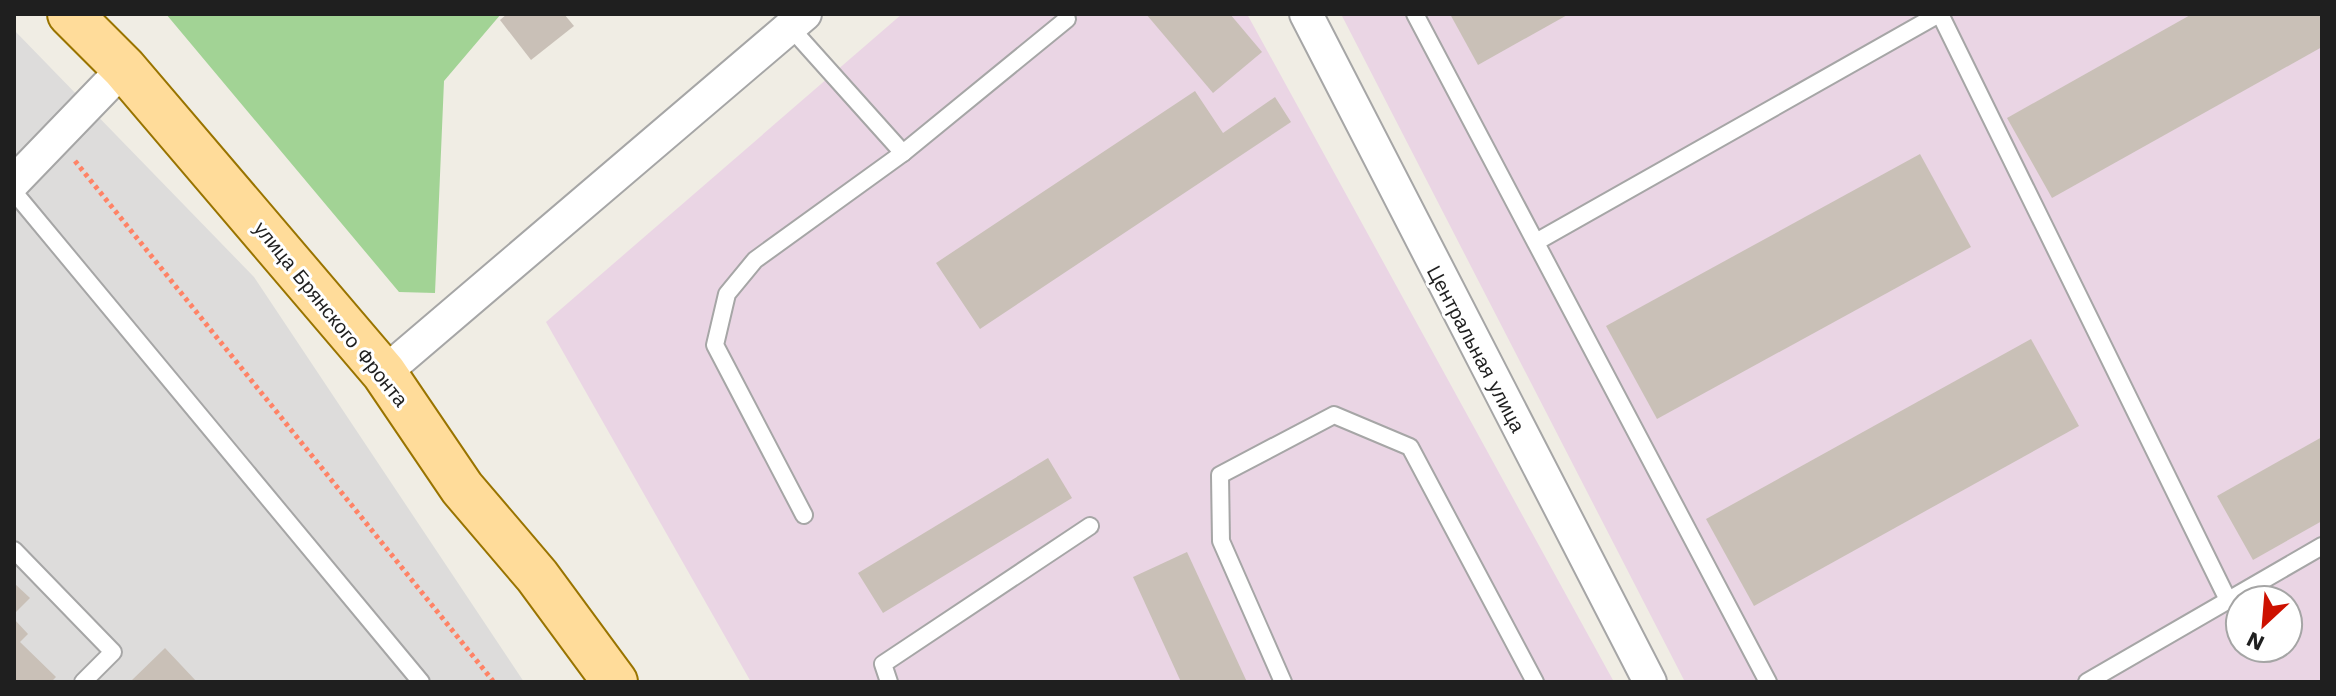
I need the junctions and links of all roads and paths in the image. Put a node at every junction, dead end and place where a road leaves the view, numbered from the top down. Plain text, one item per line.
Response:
1 (70, 14) edge
2 (1306, 14) edge
3 (1415, 14) edge
4 (1940, 14) edge
5 (1067, 19) dead end
6 (798, 20) edge
7 (124, 68) junction
8 (56, 139) junction
9 (903, 153) junction
10 (14, 182) edge
11 (14, 192) edge
12 (1536, 242) junction
13 (384, 373) junction
14 (804, 515) dead end
15 (1090, 526) dead end
16 (2322, 546) edge
17 (14, 550) edge
18 (2256, 584) edge
19 (2224, 592) edge
20 (2224, 602) edge
21 (493, 681) edge
22 (83, 682) edge
23 (421, 682) edge
24 (615, 682) edge
25 (889, 682) edge
26 (1283, 682) edge
27 (1535, 682) edge
28 (1650, 682) edge
29 (1768, 682) edge
30 (2087, 682) edge

1 - 7 main road, улица Брянского Фронта
2 - 28 street, Центральная улица
3 - 12 lane
4 - 12 lane
4 - 19 lane
5 - 9 lane
6 - 9 lane
6 - 13 street
7 - 8 street
7 - 13 main road, улица Брянского Фронта
8 - 10 street
8 - 21 path
9 - 14 lane
11 - 23 lane
12 - 29 lane
13 - 24 main road, улица Брянского Фронта
15 - 25 lane
16 - 18 lane
17 - 22 lane
20 - 30 lane
26 - 27 lane

